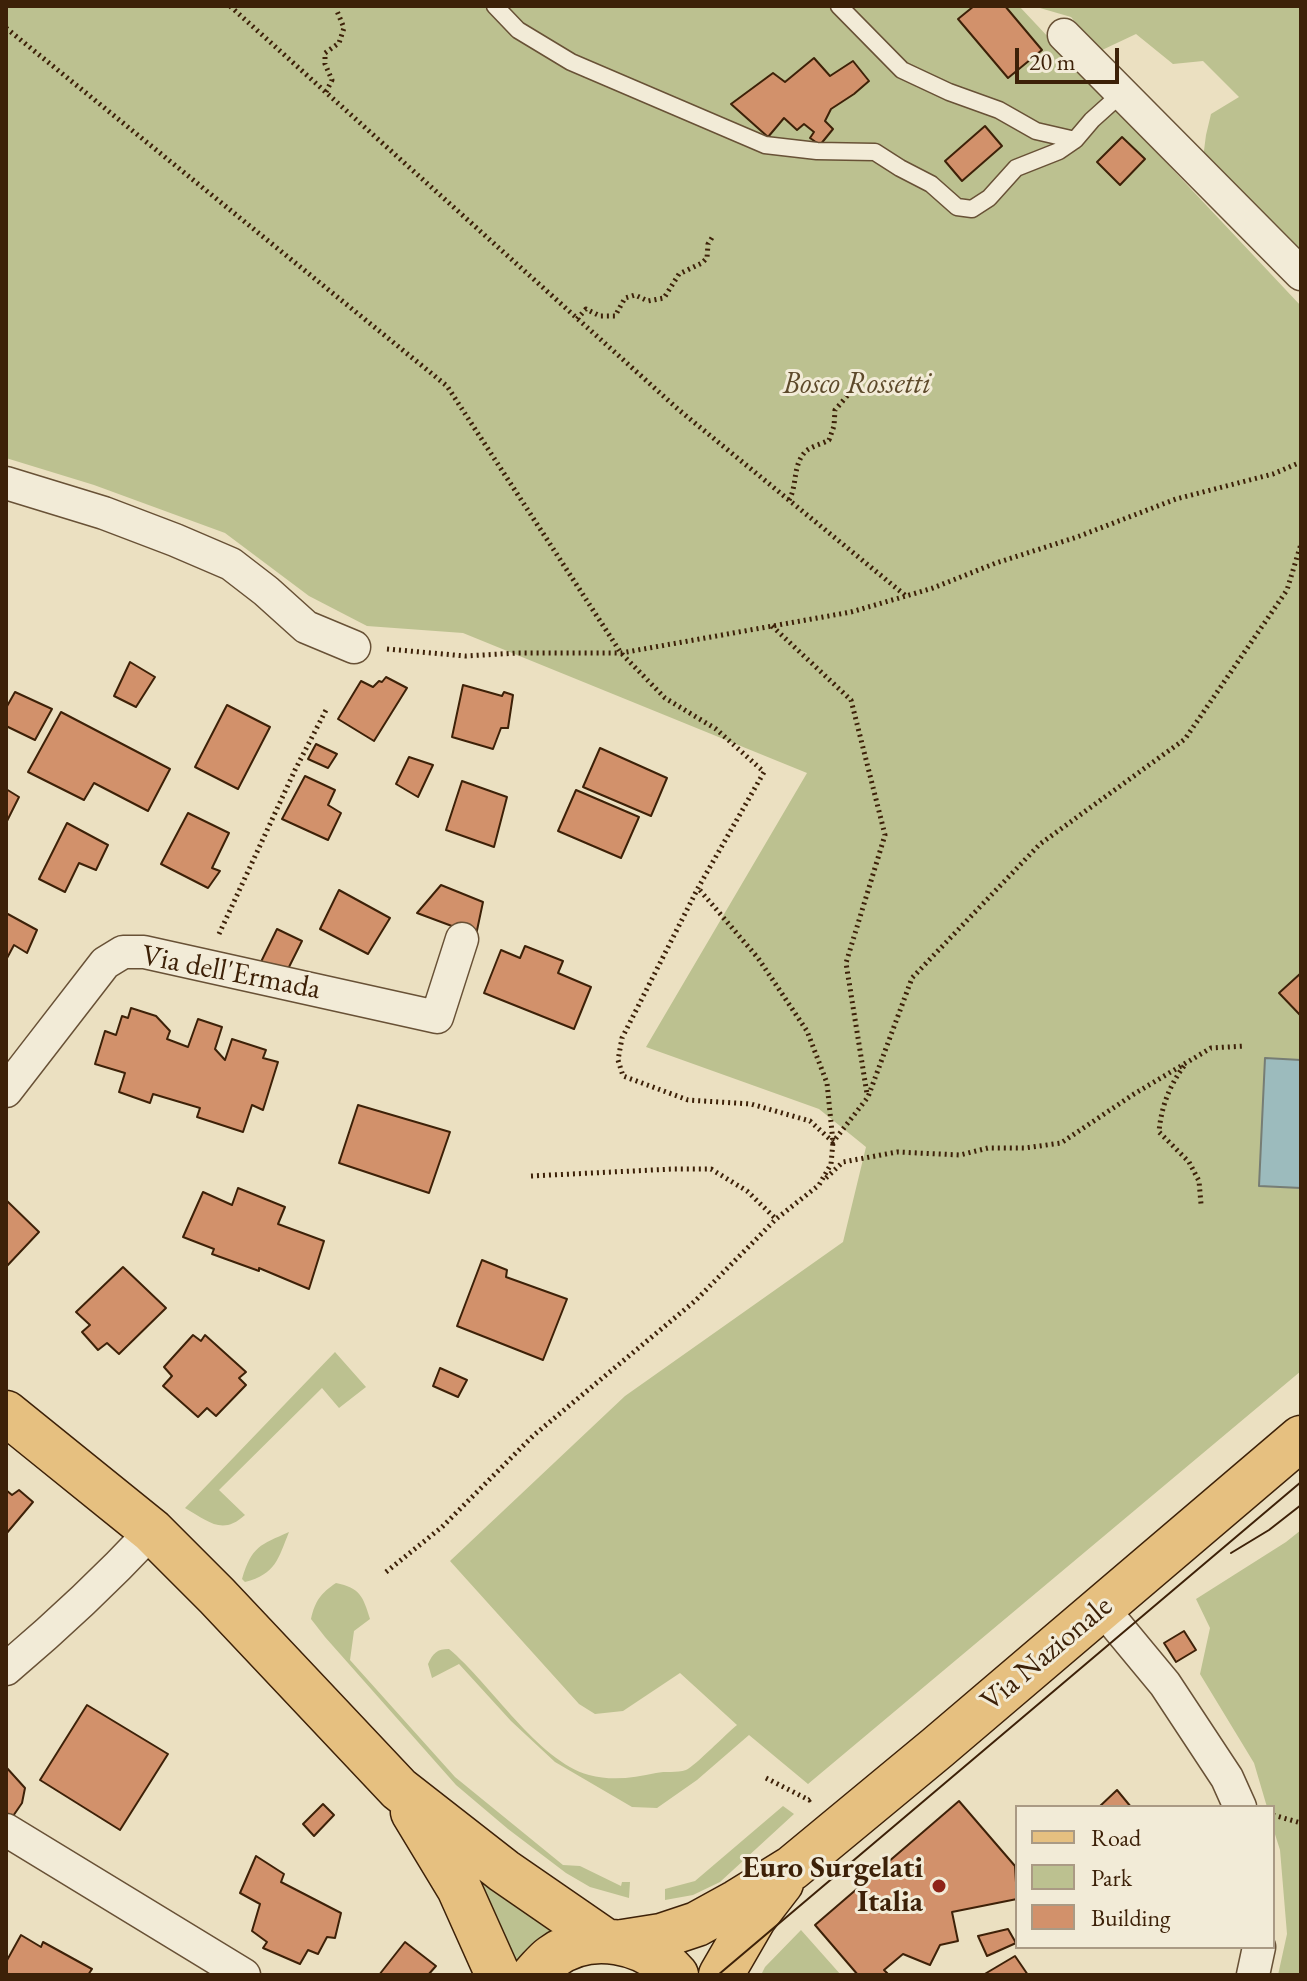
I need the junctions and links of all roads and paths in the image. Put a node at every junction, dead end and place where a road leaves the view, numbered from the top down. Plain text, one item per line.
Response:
1 (230, 6) edge
2 (495, 6) edge
3 (839, 6) edge
4 (337, 11) dead end
5 (6, 28) edge
6 (1064, 35) dead end
7 (326, 92) junction
8 (1122, 93) junction
9 (1075, 140) junction
10 (713, 236) dead end
11 (1301, 274) edge
12 (577, 319) junction
13 (848, 395) dead end
14 (1301, 462) edge
15 (6, 483) edge
16 (789, 500) junction
17 (1301, 544) edge
18 (906, 596) junction
19 (771, 626) junction
20 (354, 647) joint
21 (621, 653) junction
22 (326, 710) dead end
23 (698, 888) junction
24 (462, 939) dead end
25 (206, 965) junction
26 (1245, 1046) dead end
27 (1187, 1062) junction
28 (6, 1091) edge
29 (868, 1097) junction
30 (833, 1142) junction
31 (531, 1176) dead end
32 (819, 1185) junction
33 (1201, 1204) dead end
34 (776, 1219) junction
35 (6, 1413) edge
36 (1301, 1438) edge
37 (152, 1531) junction
38 (386, 1572) dead end
39 (1102, 1608) junction
40 (6, 1669) edge
41 (399, 1789) junction
42 (1239, 1805) edge
43 (1275, 1816) edge
44 (1301, 1823) edge
45 (6, 1830) edge
46 (792, 1868) junction
47 (613, 1941) junction
48 (1259, 1949) edge
49 (244, 1975) edge
50 (498, 1975) edge
51 (534, 1975) edge
52 (676, 1975) edge
53 (721, 1975) edge
54 (1253, 1975) edge

1 - 7 path
2 - 9 lane
3 - 9 lane
4 - 7 path
5 - 21 path
6 - 8 street
7 - 12 path
8 - 9 lane
8 - 11 street
10 - 12 path
12 - 16 path
13 - 16 path
14 - 18 path
15 - 20 street
16 - 18 path
17 - 29 path
18 - 19 path
19 - 21 path
19 - 29 path
20 - 21 path
21 - 23 path
22 - 25 path
23 - 30 path
23 - 30 path
24 - 25 street, Via dell'Ermada
25 - 28 street, Via dell'Ermada
26 - 27 path
27 - 32 path
27 - 33 path
29 - 30 path
30 - 32 path
31 - 34 path
32 - 34 path
34 - 38 path
35 - 37 main road
36 - 39 main road, Via Nazionale
37 - 40 street
37 - 41 main road
39 - 42 street
39 - 46 main road, Via Nazionale
41 - 47 main road
41 - 50 main road
43 - 44 path
45 - 49 street
46 - 47 main road, Via Nazionale
46 - 53 main road, Via Nazionale
47 - 51 main road, Via Nazionale
47 - 52 main road
48 - 54 street

